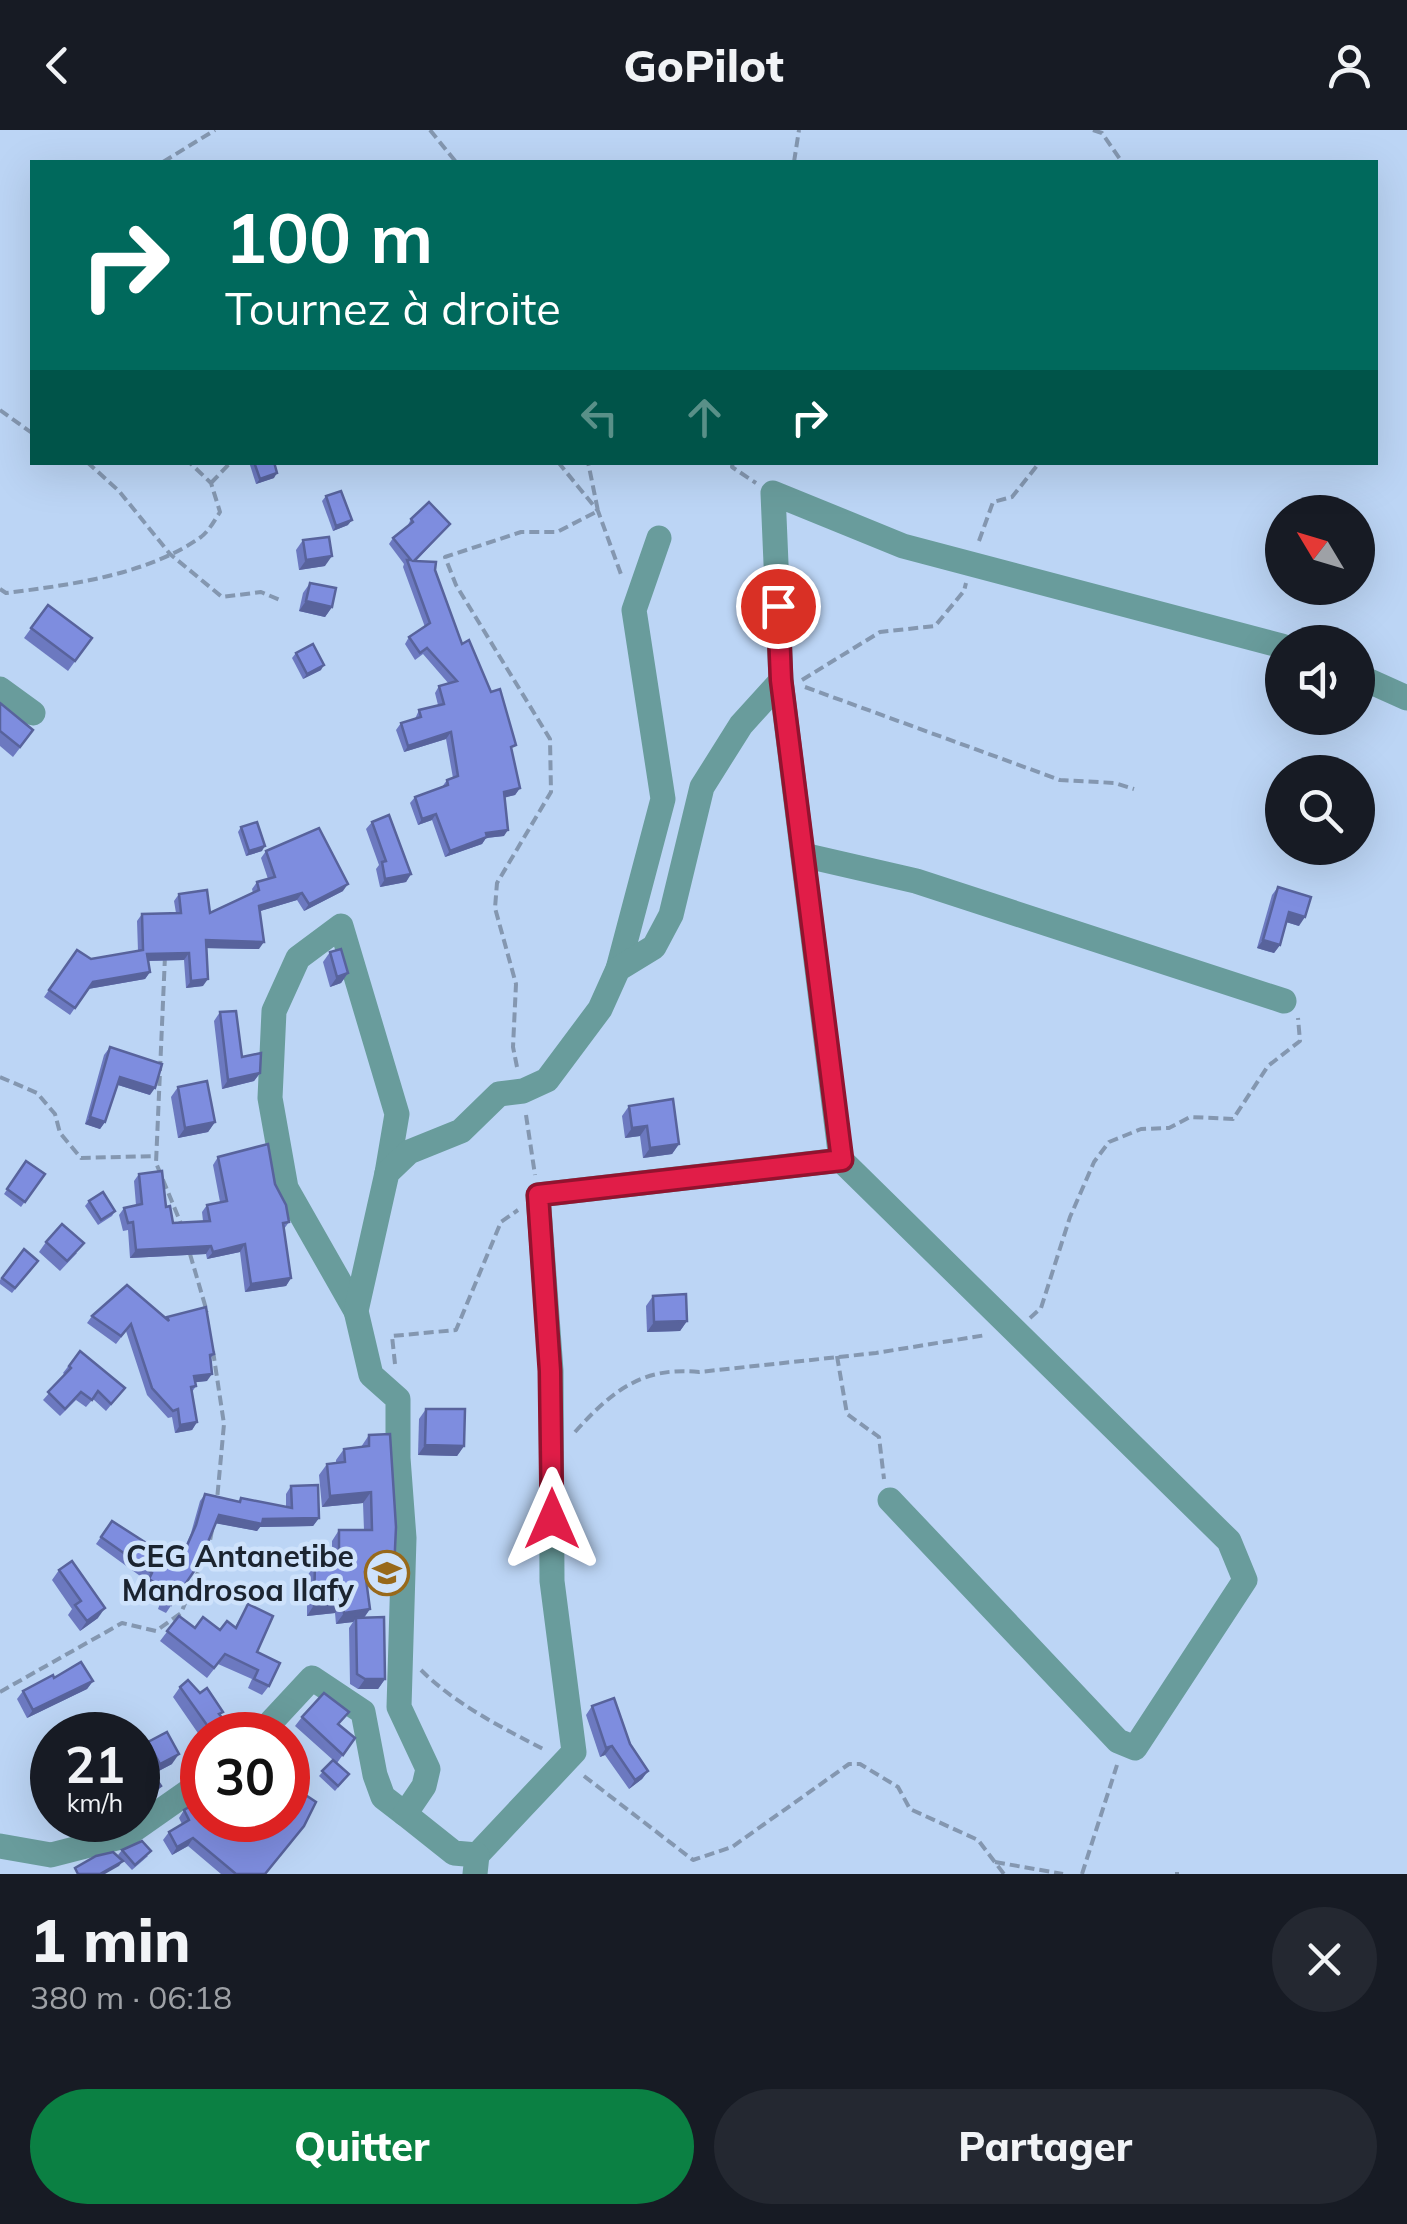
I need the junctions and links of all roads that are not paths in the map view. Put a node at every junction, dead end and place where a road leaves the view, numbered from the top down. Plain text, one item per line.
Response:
1 (659, 538) dead end
2 (1265, 642) edge
3 (781, 680) junction
4 (1375, 684) edge
5 (0, 689) edge
6 (1407, 698) edge
7 (33, 713) dead end
8 (803, 855) junction
9 (618, 969) junction
10 (1284, 1001) dead end
11 (842, 1160) junction
12 (387, 1173) junction
13 (356, 1312) junction
14 (890, 1500) road end
15 (280, 1712) edge
16 (180, 1797) edge
17 (405, 1814) junction
18 (1, 1844) edge
19 (476, 1864) edge

1 - 9 street
2 - 3 street
3 - 8 street
3 - 9 street
4 - 6 street
5 - 7 street
8 - 10 street
8 - 11 street
9 - 12 street
11 - 14 street
11 - 19 street
12 - 13 street
12 - 13 street
13 - 17 street
15 - 17 street
16 - 18 street
17 - 19 street

